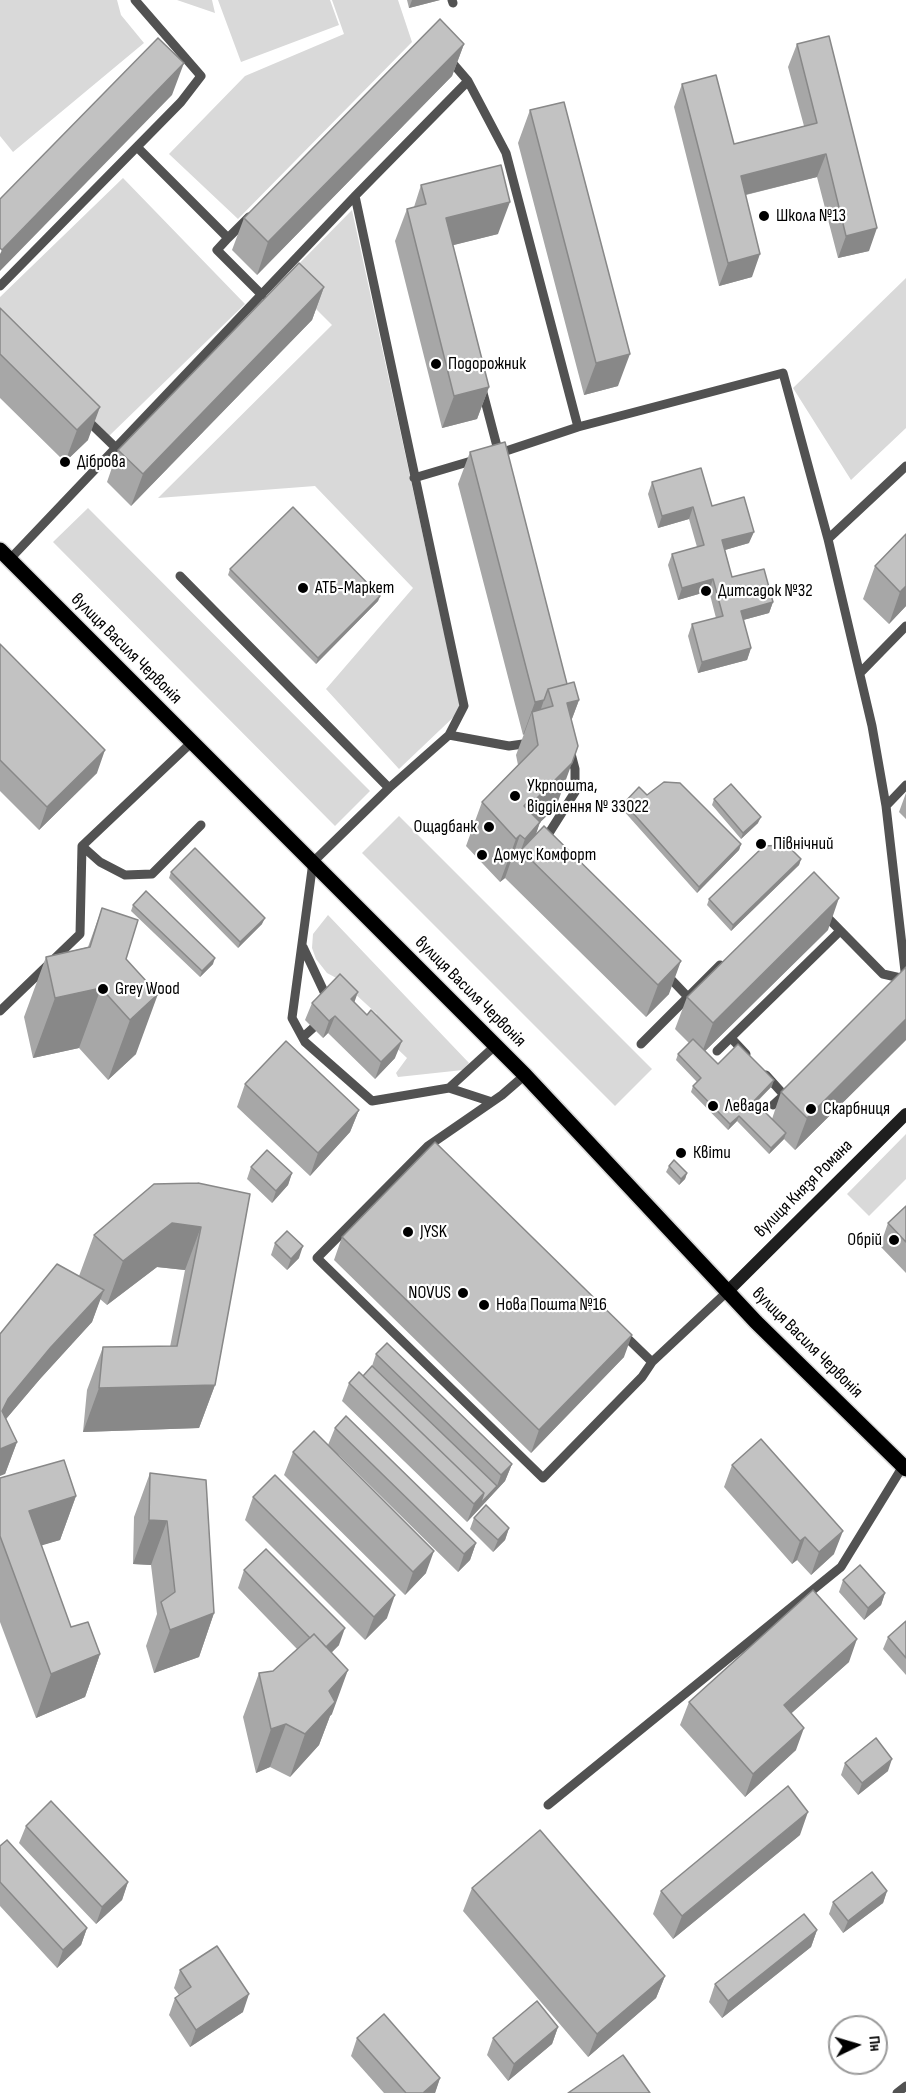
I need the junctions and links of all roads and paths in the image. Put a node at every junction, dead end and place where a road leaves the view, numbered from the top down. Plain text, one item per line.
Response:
1 (135, 0) edge
2 (445, 55) edge
3 (468, 81) junction
4 (137, 147) junction
5 (355, 196) junction
6 (260, 206) edge
7 (228, 238) junction
8 (0, 286) edge
9 (262, 295) junction
10 (478, 375) edge
11 (79, 412) edge
12 (578, 427) junction
13 (116, 448) junction
14 (498, 453) junction
15 (500, 464) edge
16 (906, 466) edge
17 (414, 478) junction
18 (828, 539) junction
19 (5, 555) edge
20 (180, 576) dead end
21 (906, 626) edge
22 (860, 673) junction
23 (450, 735) junction
24 (567, 739) edge
25 (192, 742) junction
26 (535, 742) edge
27 (906, 785) edge
28 (389, 788) junction
29 (885, 806) junction
30 (201, 825) dead end
31 (82, 846) junction
32 (544, 852) edge
33 (313, 862) junction
34 (815, 906) edge
35 (840, 931) junction
36 (303, 947) junction
37 (730, 955) edge
38 (656, 964) edge
39 (904, 981) edge
40 (687, 996) junction
41 (327, 998) edge
42 (0, 1011) edge
43 (313, 1028) dead end
44 (303, 1037) junction
45 (731, 1038) junction
46 (640, 1044) dead end
47 (496, 1046) junction
48 (717, 1051) dead end
49 (754, 1062) edge
50 (761, 1070) edge
51 (525, 1075) junction
52 (793, 1086) edge
53 (448, 1088) junction
54 (784, 1095) junction
55 (492, 1102) junction
56 (773, 1105) dead end
57 (905, 1117) edge
58 (428, 1146) junction
59 (436, 1155) edge
60 (728, 1291) junction
61 (616, 1327) edge
62 (652, 1362) junction
63 (905, 1468) edge
64 (548, 1805) dead end
65 (906, 2086) edge
66 (897, 2093) edge

1 - 4 lane
2 - 3 lane
3 - 5 lane
3 - 12 lane
4 - 7 lane
4 - 8 lane
5 - 9 lane
5 - 17 lane
6 - 7 lane
7 - 9 lane
9 - 13 lane
10 - 14 lane
11 - 13 lane
12 - 14 lane
12 - 18 lane
13 - 19 lane
14 - 15 lane
14 - 17 lane
16 - 18 lane
17 - 23 lane
18 - 22 lane
19 - 25 main road, вулиця Василя Червонія
20 - 28 lane
21 - 22 lane
22 - 29 lane
23 - 26 lane
23 - 28 lane
24 - 32 lane
25 - 31 lane
25 - 33 main road, вулиця Василя Червонія
27 - 29 lane
28 - 33 lane
29 - 39 lane
30 - 31 lane
31 - 42 lane
33 - 36 lane
33 - 47 main road, вулиця Василя Червонія
34 - 35 lane
35 - 39 lane
35 - 45 lane
36 - 41 lane
36 - 44 lane
37 - 40 lane
38 - 40 lane
40 - 46 lane
43 - 44 lane
44 - 53 lane
45 - 48 lane
45 - 49 lane
47 - 51 main road, вулиця Василя Червонія
47 - 53 lane
50 - 54 lane
51 - 55 lane
51 - 60 main road, вулиця Василя Червонія
52 - 54 lane
53 - 55 lane
54 - 56 lane
55 - 58 lane
57 - 60 street, вулиця Князя Романа
58 - 59 lane
58 - 62 lane
60 - 62 lane
60 - 63 main road, вулиця Василя Червонія
61 - 62 lane
63 - 64 lane
65 - 66 lane

